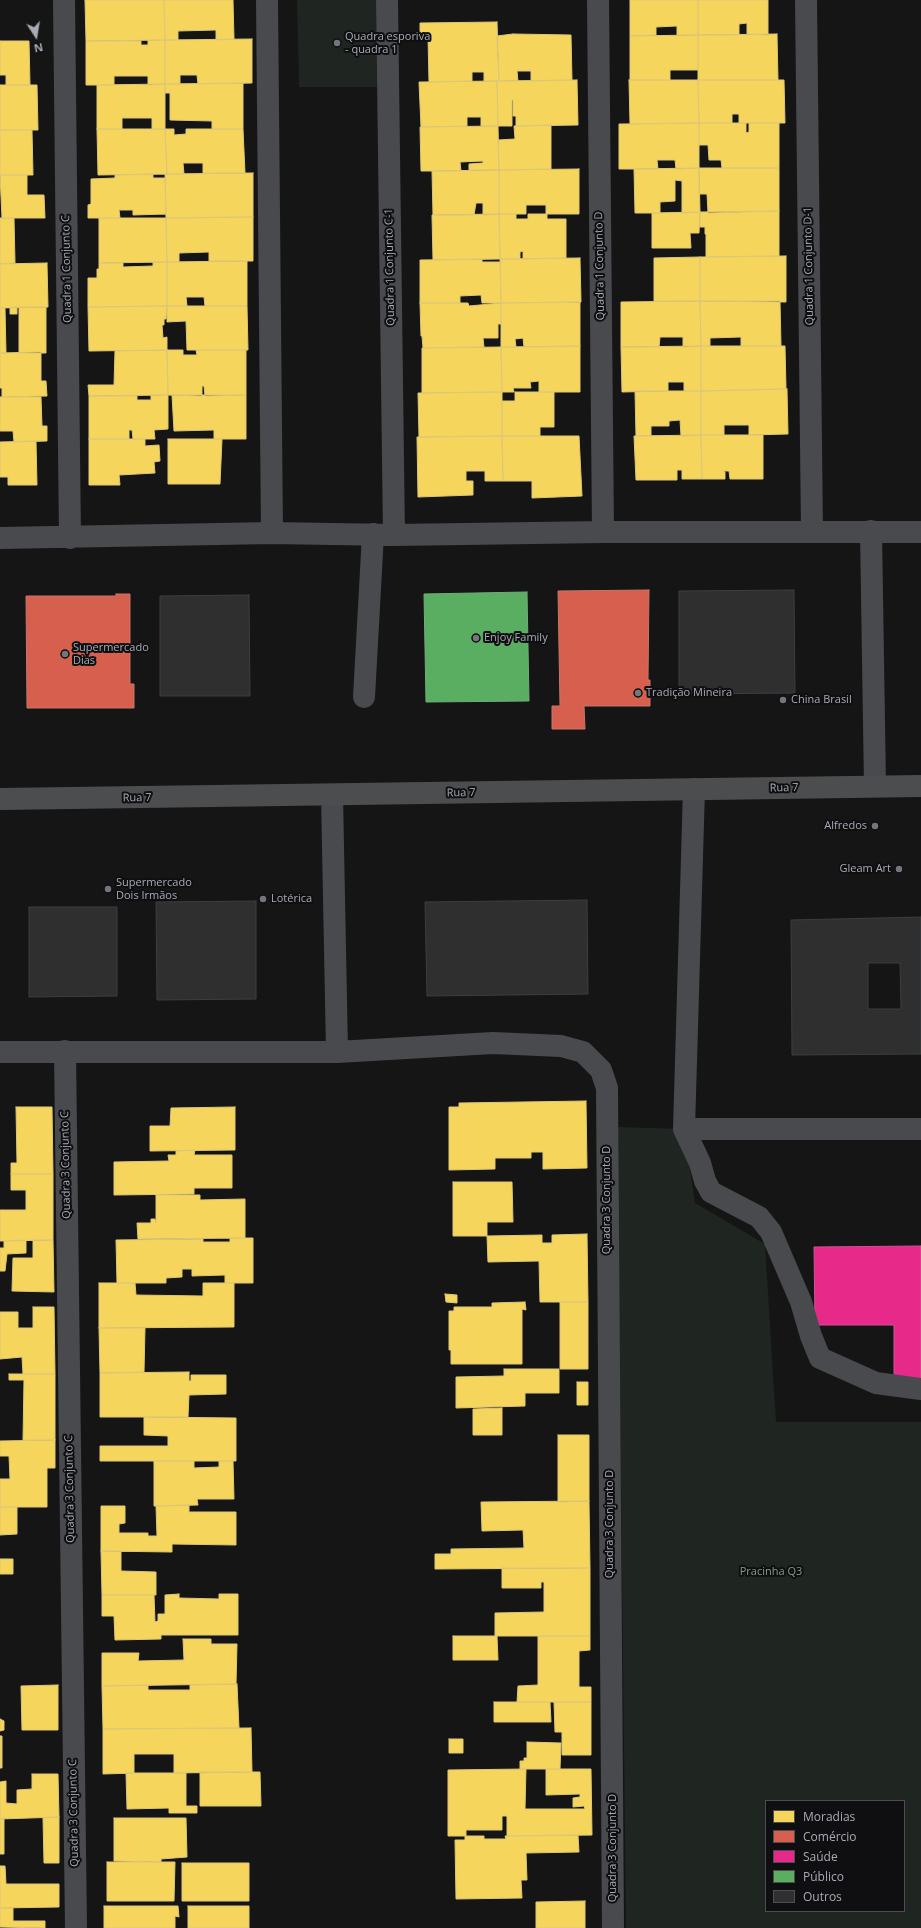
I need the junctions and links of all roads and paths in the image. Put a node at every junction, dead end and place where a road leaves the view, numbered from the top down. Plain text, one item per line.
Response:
1 (64, 0) edge
2 (267, 0) edge
3 (387, 0) edge
4 (598, 0) edge
5 (806, 0) edge
6 (871, 531) junction
7 (603, 532) junction
8 (812, 532) junction
9 (921, 532) edge
10 (272, 533) junction
11 (383, 534) junction
12 (0, 538) edge
13 (70, 538) junction
14 (364, 698) dead end
15 (875, 786) junction
16 (921, 786) edge
17 (694, 789) junction
18 (332, 795) junction
19 (0, 800) edge
20 (65, 1051) junction
21 (0, 1052) edge
22 (337, 1052) junction
23 (684, 1129) junction
24 (921, 1129) edge
25 (921, 1389) edge
26 (76, 1928) edge
27 (614, 1928) edge

1 - 13 street, Quadra 1 Conjunto C
2 - 10 street
3 - 11 street, Quadra 1 Conjunto C-1
4 - 7 street, Quadra 1 Conjunto D
5 - 8 street, Quadra 1 Conjunto D-1
6 - 8 street
6 - 9 street
6 - 15 street
7 - 8 street
7 - 11 street
10 - 11 street
10 - 13 street
11 - 14 street, Quadra 1 Conjunto C-1
12 - 13 street
15 - 16 main road, Rua 7
15 - 17 main road, Rua 7
17 - 18 main road, Rua 7
17 - 23 street
18 - 19 main road, Rua 7
18 - 22 street
20 - 21 street, Quadra 3 Conjunto D
20 - 22 street, Quadra 3 Conjunto D
20 - 26 street, Quadra 3 Conjunto C
22 - 27 street, Quadra 3 Conjunto D
23 - 24 street
23 - 25 street

